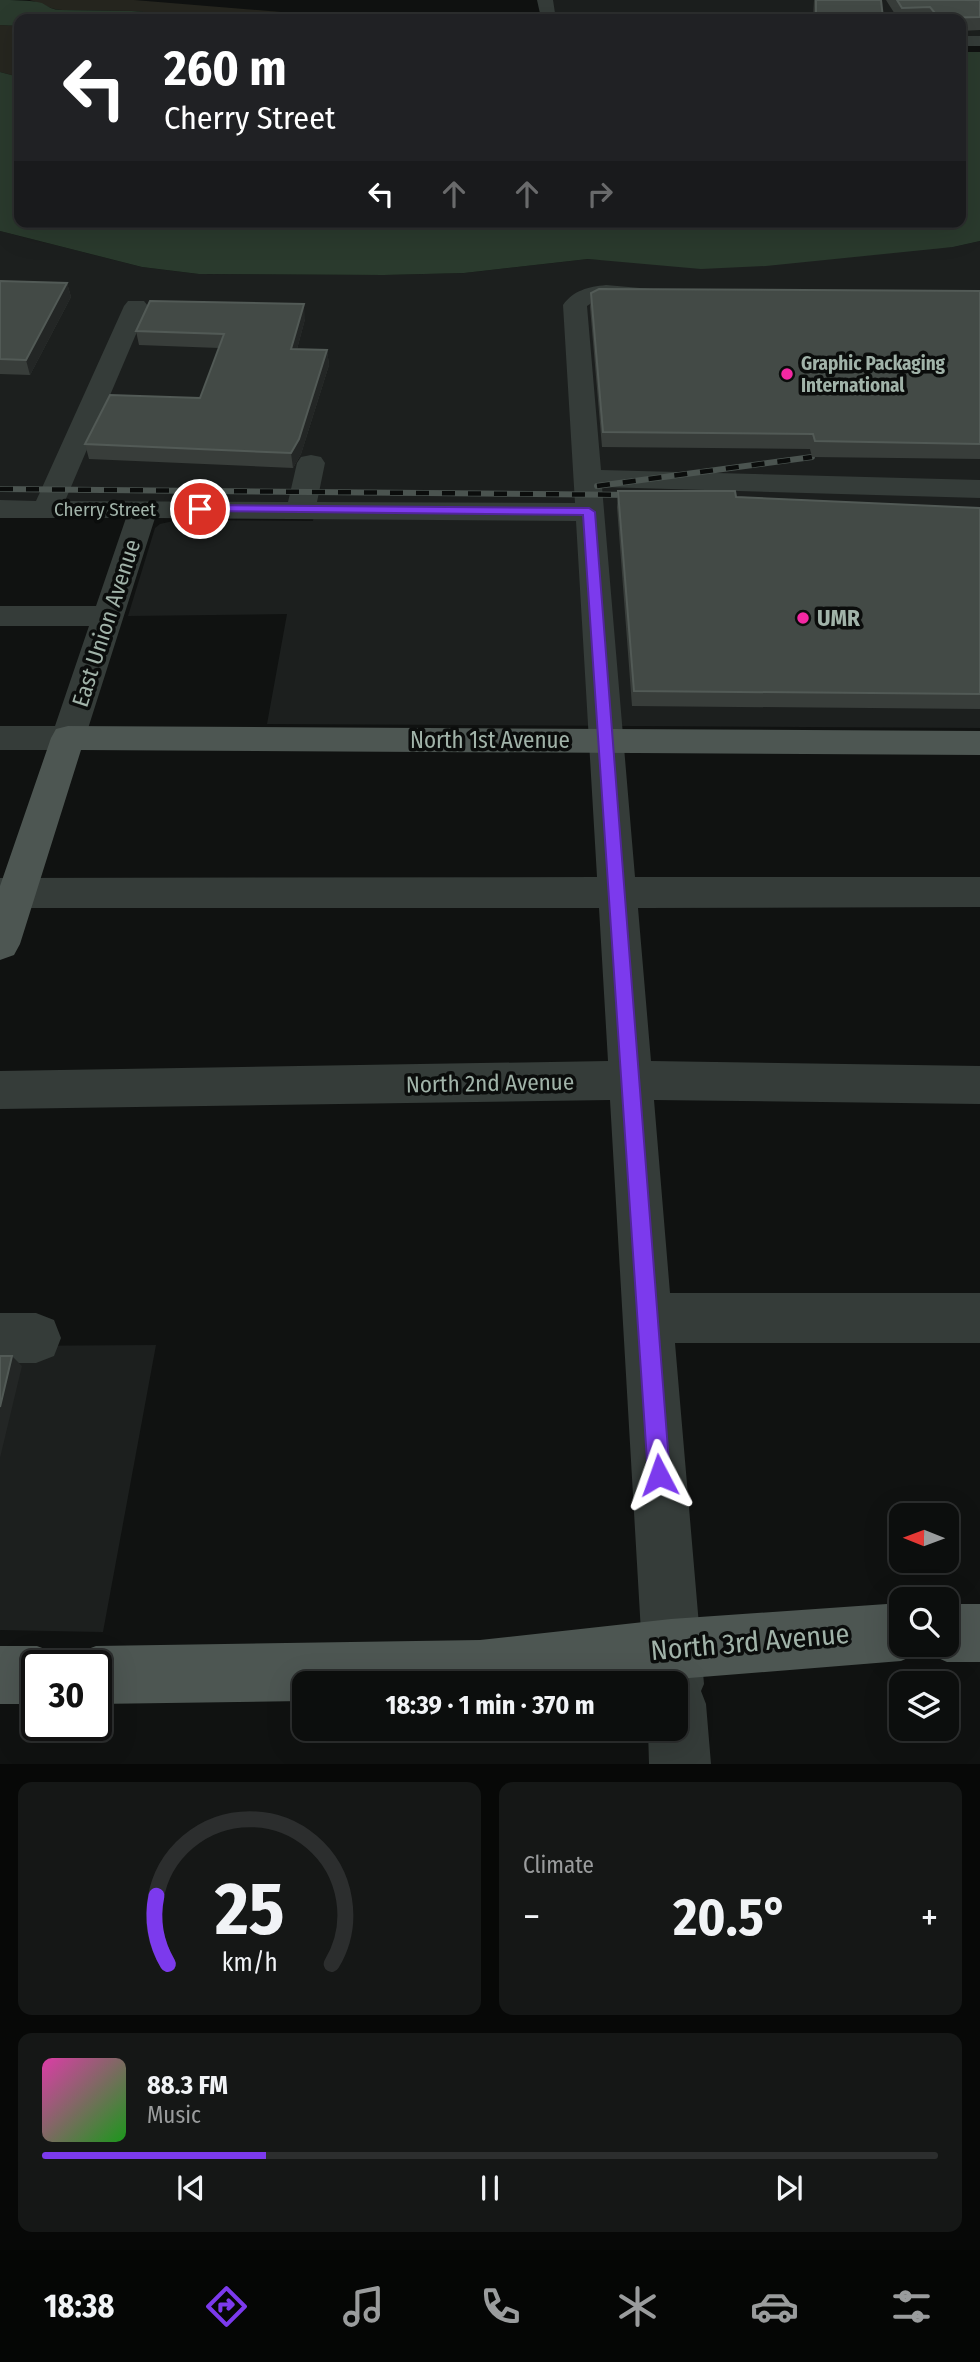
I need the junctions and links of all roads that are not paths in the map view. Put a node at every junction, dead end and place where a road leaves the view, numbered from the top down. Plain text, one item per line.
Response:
1 (668, 294) edge
2 (136, 306) dead end
3 (311, 463) dead end
4 (980, 489) edge
5 (588, 495) junction
6 (0, 509) edge
7 (47, 509) junction
8 (144, 509) junction
9 (301, 509) junction
10 (0, 616) edge
11 (108, 616) junction
12 (0, 738) edge
13 (68, 738) junction
14 (605, 741) junction
15 (980, 743) edge
16 (616, 891) junction
17 (980, 892) edge
18 (9, 893) edge
19 (0, 944) edge
20 (630, 1080) junction
21 (980, 1085) edge
22 (0, 1090) edge
23 (647, 1318) junction
24 (980, 1318) edge
25 (959, 1633) edge
26 (980, 1633) edge
27 (889, 1634) edge
28 (352, 1671) edge
29 (523, 1671) edge
30 (673, 1671) edge
31 (292, 1672) edge
32 (0, 1675) edge
33 (21, 1675) edge
34 (112, 1675) edge
35 (688, 1675) edge
36 (678, 1741) edge
37 (680, 1763) edge

1 - 5 street
2 - 7 street
3 - 9 street
4 - 5 street, Cherry Street
5 - 9 street, Cherry Street
5 - 14 street
6 - 7 street, Cherry Street
7 - 8 street, Cherry Street
8 - 9 street, Cherry Street
8 - 11 street, East Union Avenue
10 - 11 street
11 - 13 street, East Union Avenue
12 - 13 street, North 1st Avenue
13 - 14 main road, North 1st Avenue
13 - 18 main road
14 - 15 main road, North 1st Avenue
14 - 16 street
16 - 17 street
16 - 18 street
16 - 20 street
18 - 19 main road
20 - 21 street, North 2nd Avenue
20 - 22 street, North 2nd Avenue
20 - 23 street
23 - 24 street
23 - 30 street
25 - 26 main road
27 - 35 main road, North 3rd Avenue
28 - 29 main road, North 3rd Avenue
31 - 34 main road, North 3rd Avenue
32 - 33 main road
36 - 37 street

